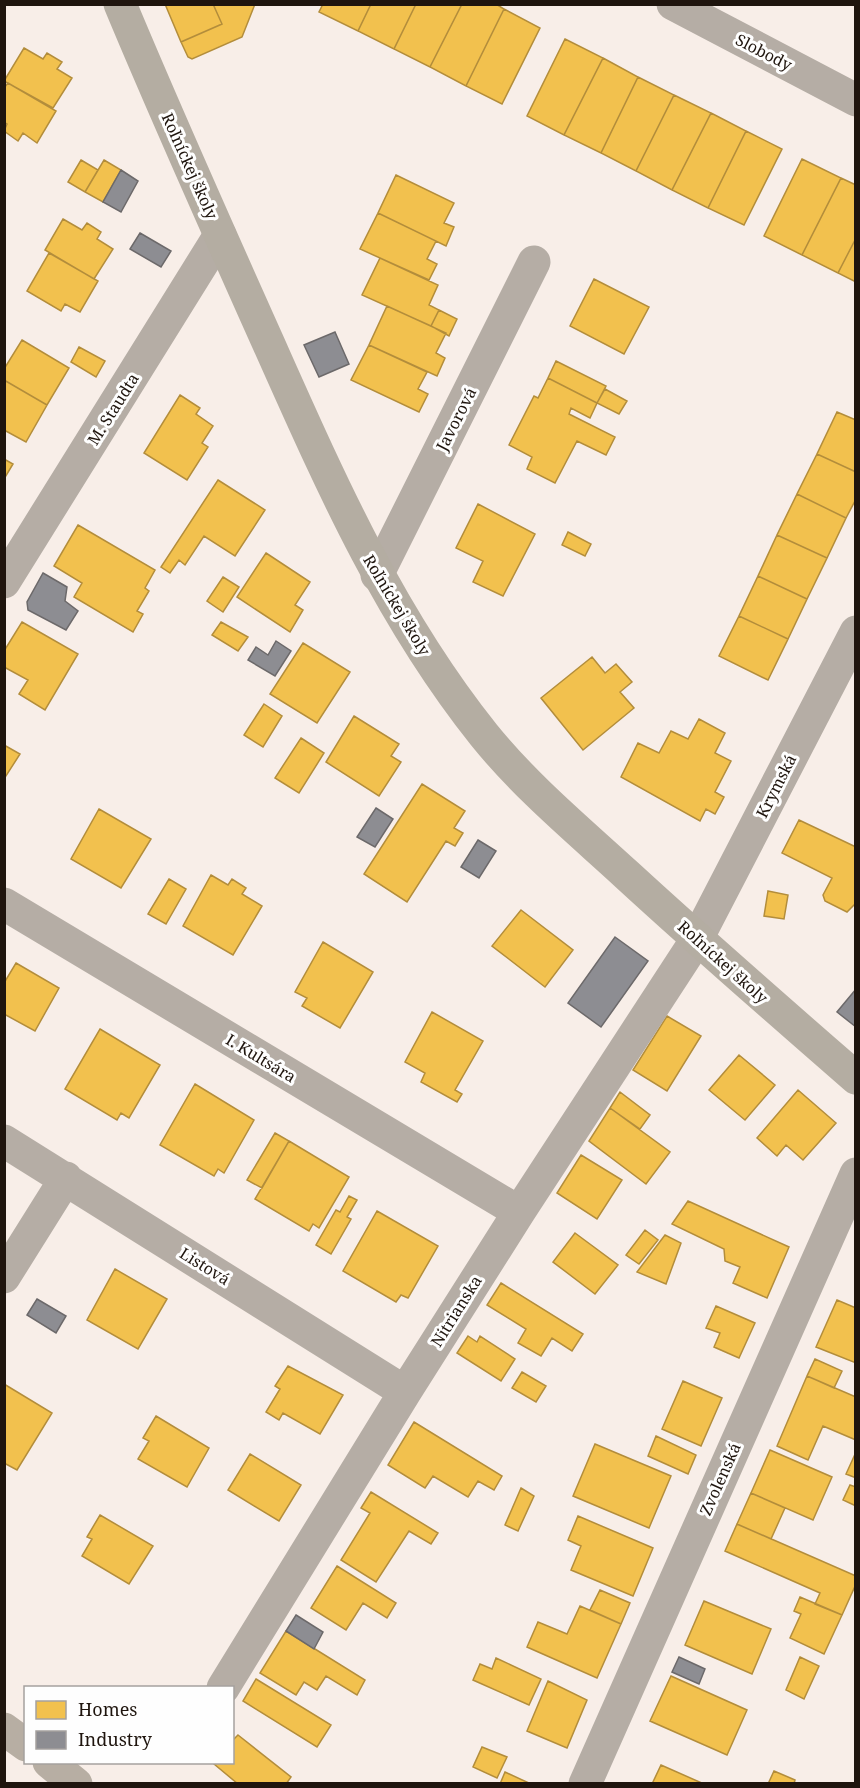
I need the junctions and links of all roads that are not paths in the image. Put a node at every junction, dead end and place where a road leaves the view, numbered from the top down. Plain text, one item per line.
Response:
1 (120, 4) edge
2 (673, 4) edge
3 (855, 100) edge
4 (220, 236) junction
5 (534, 262) dead end
6 (377, 575) junction
7 (4, 582) edge
8 (855, 633) edge
9 (4, 904) edge
10 (697, 939) junction
11 (855, 1078) edge
12 (4, 1141) edge
13 (855, 1174) edge
14 (66, 1178) junction
15 (519, 1212) junction
16 (4, 1277) edge
17 (405, 1392) junction
18 (224, 1686) edge
19 (4, 1729) edge
20 (24, 1743) edge
21 (51, 1764) edge
22 (76, 1784) edge
23 (585, 1784) edge

1 - 4 main road, Roľníckej školy
2 - 3 street, Slobody
4 - 6 main road, Roľníckej školy
4 - 7 street, M. Staudta
5 - 6 street, Javorová
6 - 10 main road, Roľníckej školy
8 - 10 street, Krymská
9 - 15 street, I. Kultsára
10 - 11 main road, Roľníckej školy
10 - 15 street, Nitrianska
12 - 14 street, Listová
13 - 23 street, Zvolenská
14 - 16 street
14 - 17 street, Listová
15 - 17 street, Nitrianska
17 - 18 street, Nitrianska
19 - 20 main road
21 - 22 main road

